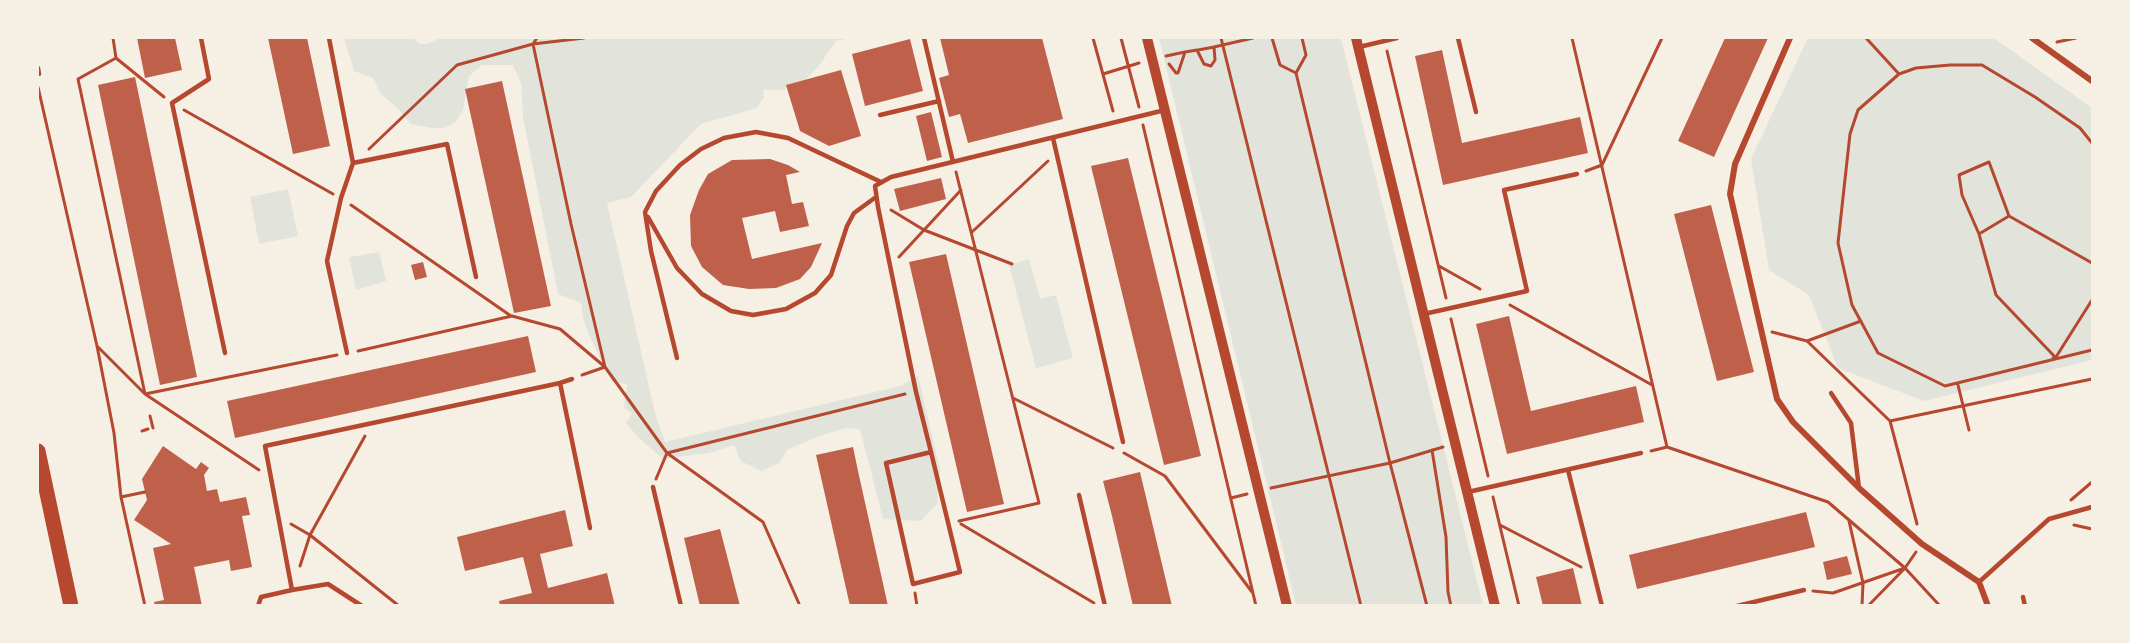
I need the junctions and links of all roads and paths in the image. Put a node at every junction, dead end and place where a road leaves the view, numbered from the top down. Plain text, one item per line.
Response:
1 (112, 38) edge
2 (201, 38) edge
3 (329, 38) edge
4 (537, 38) edge
5 (584, 38) edge
6 (924, 38) edge
7 (1093, 38) edge
8 (1121, 38) edge
9 (1147, 38) edge
10 (1221, 38) edge
11 (1252, 38) edge
12 (1272, 38) edge
13 (1302, 38) edge
14 (1397, 38) edge
15 (1458, 38) edge
16 (1572, 38) edge
17 (1662, 38) edge
18 (1790, 38) edge
19 (1866, 38) edge
20 (2032, 38) edge
21 (1385, 40) junction
22 (1357, 42) edge
23 (533, 44) junction
24 (1223, 44) junction
25 (1214, 46) junction
26 (1197, 50) junction
27 (1185, 52) junction
28 (116, 58) junction
29 (1152, 59) junction
30 (1128, 66) junction
31 (1296, 73) junction
32 (1103, 74) junction
33 (1899, 74) junction
34 (2092, 81) edge
35 (38, 87) edge
36 (939, 101) junction
37 (172, 103) junction
38 (1165, 110) junction
39 (1476, 112) dead end
40 (880, 115) dead end
41 (1141, 116) junction
42 (1115, 122) junction
43 (1053, 138) junction
44 (2092, 143) edge
45 (1054, 145) junction
46 (953, 162) junction
47 (353, 163) junction
48 (1602, 165) junction
49 (1577, 174) joint
50 (881, 182) junction
51 (961, 190) junction
52 (876, 197) junction
53 (645, 212) junction
54 (2009, 216) junction
55 (924, 230) junction
56 (972, 232) junction
57 (1979, 234) junction
58 (976, 250) junction
59 (897, 258) dead end
60 (2092, 263) edge
61 (1012, 264) dead end
62 (1438, 266) junction
63 (476, 277) dead end
64 (1496, 298) junction
65 (2092, 300) edge
66 (1449, 309) junction
67 (1424, 314) junction
68 (1861, 321) junction
69 (1762, 330) junction
70 (1807, 341) junction
71 (97, 346) junction
72 (2092, 350) edge
73 (225, 353) dead end
74 (347, 353) junction
75 (677, 358) dead end
76 (2056, 358) junction
77 (2046, 361) junction
78 (605, 367) junction
79 (572, 379) joint
80 (2092, 379) edge
81 (560, 383) junction
82 (1958, 384) junction
83 (1652, 385) junction
84 (916, 392) junction
85 (1831, 393) dead end
86 (145, 394) junction
87 (1013, 398) junction
88 (1962, 406) junction
89 (150, 416) dead end
90 (1890, 421) junction
91 (371, 424) junction
92 (153, 428) dead end
93 (148, 429) dead end
94 (142, 430) dead end
95 (1969, 430) dead end
96 (1479, 439) junction
97 (1123, 442) dead end
98 (1455, 444) junction
99 (1667, 447) junction
100 (1432, 450) junction
101 (38, 451) edge
102 (931, 452) junction
103 (667, 453) junction
104 (1641, 453) joint
105 (1390, 463) junction
106 (1568, 470) junction
107 (1328, 476) junction
108 (271, 478) junction
109 (653, 487) joint
110 (1491, 487) junction
111 (1859, 488) junction
112 (1270, 489) dead end
113 (145, 492) dead end
114 (1467, 492) junction
115 (1079, 495) dead end
116 (121, 497) junction
117 (2092, 507) edge
118 (279, 516) junction
119 (1849, 520) junction
120 (1500, 525) junction
121 (590, 528) dead end
122 (310, 535) junction
123 (1922, 544) junction
124 (1905, 568) junction
125 (1594, 573) junction
126 (1979, 582) junction
127 (1863, 583) junction
128 (292, 590) junction
129 (1804, 590) joint
130 (1253, 593) junction
131 (2023, 597) dead end
132 (71, 606) edge
133 (145, 606) edge
134 (258, 606) edge
135 (362, 606) edge
136 (399, 606) edge
137 (681, 606) edge
138 (800, 606) edge
139 (1098, 606) edge
140 (1105, 606) edge
141 (1256, 606) edge
142 (1287, 606) edge
143 (1360, 606) edge
144 (1427, 606) edge
145 (1451, 606) edge
146 (1495, 606) edge
147 (1519, 606) edge
148 (1602, 606) edge
149 (1737, 606) edge
150 (1862, 606) edge
151 (1868, 606) edge
152 (1940, 606) edge
153 (1988, 606) edge
154 (2025, 606) edge

1 - 28 path
2 - 37 lane
3 - 47 lane
4 - 23 path
5 - 23 path
6 - 36 lane
7 - 32 path
8 - 30 path
9 - 29 street
10 - 24 path
11 - 24 path
12 - 31 path
13 - 31 path
14 - 21 lane
15 - 39 lane
16 - 48 path
17 - 48 path
18 - 69 street
19 - 33 path
20 - 34 street
21 - 22 lane
21 - 62 path
22 - 67 street
23 - 47 path
23 - 78 path
24 - 25 path
24 - 107 path
25 - 26 path
25 - 26 path
26 - 27 path
27 - 27 path
28 - 37 path
28 - 86 path
29 - 30 path
29 - 38 street
30 - 32 path
30 - 41 path
31 - 105 path
32 - 42 path
33 - 44 path
33 - 68 path
35 - 71 path
36 - 40 lane
36 - 46 lane
37 - 73 lane
38 - 41 lane
38 - 142 street
41 - 42 lane
41 - 130 path
42 - 43 lane
43 - 45 lane
43 - 46 lane
45 - 56 path
45 - 97 lane
46 - 50 lane
46 - 51 path
47 - 63 lane
47 - 74 lane
48 - 49 path
48 - 83 path
49 - 64 lane
50 - 52 lane
50 - 53 lane
51 - 55 path
51 - 56 path
52 - 53 lane
52 - 55 path
52 - 84 lane
53 - 75 lane
54 - 57 path
54 - 57 path
54 - 60 path
55 - 58 path
55 - 59 path
56 - 58 path
57 - 76 path
58 - 61 path
58 - 87 path
62 - 64 path
62 - 66 path
64 - 66 lane
64 - 83 path
65 - 76 path
66 - 67 lane
66 - 96 path
67 - 98 street
68 - 70 path
68 - 82 path
69 - 70 path
69 - 111 street
70 - 90 path
71 - 86 path
71 - 116 path
72 - 77 path
74 - 78 path
74 - 86 path
76 - 77 path
77 - 82 path
78 - 79 path
78 - 103 path
79 - 81 lane
80 - 88 path
81 - 91 lane
81 - 121 lane
82 - 88 path
83 - 99 path
84 - 102 lane
84 - 103 path
85 - 111 lane
86 - 108 path
87 - 130 path
87 - 139 path
88 - 90 path
88 - 95 path
89 - 92 path
90 - 123 path
91 - 108 lane
91 - 122 path
93 - 94 path
96 - 98 path
96 - 110 path
98 - 100 path
98 - 114 street
99 - 104 path
99 - 119 path
100 - 105 path
100 - 145 path
101 - 132 main road
102 - 102 lane
103 - 109 path
103 - 138 path
104 - 106 lane
105 - 107 path
105 - 144 path
106 - 110 lane
106 - 125 lane
107 - 112 path
107 - 143 path
108 - 118 lane
109 - 137 lane
110 - 114 lane
110 - 120 path
111 - 123 street
113 - 116 path
114 - 146 street
115 - 140 lane
116 - 133 path
117 - 126 lane
118 - 122 path
118 - 128 lane
119 - 124 path
119 - 127 path
120 - 125 path
120 - 147 path
122 - 128 path
122 - 136 path
123 - 124 path
123 - 126 street
124 - 127 path
124 - 151 path
124 - 152 path
125 - 148 lane
126 - 153 street
127 - 129 path
127 - 150 path
128 - 134 lane
128 - 135 lane
129 - 149 lane
130 - 141 path
131 - 154 lane

